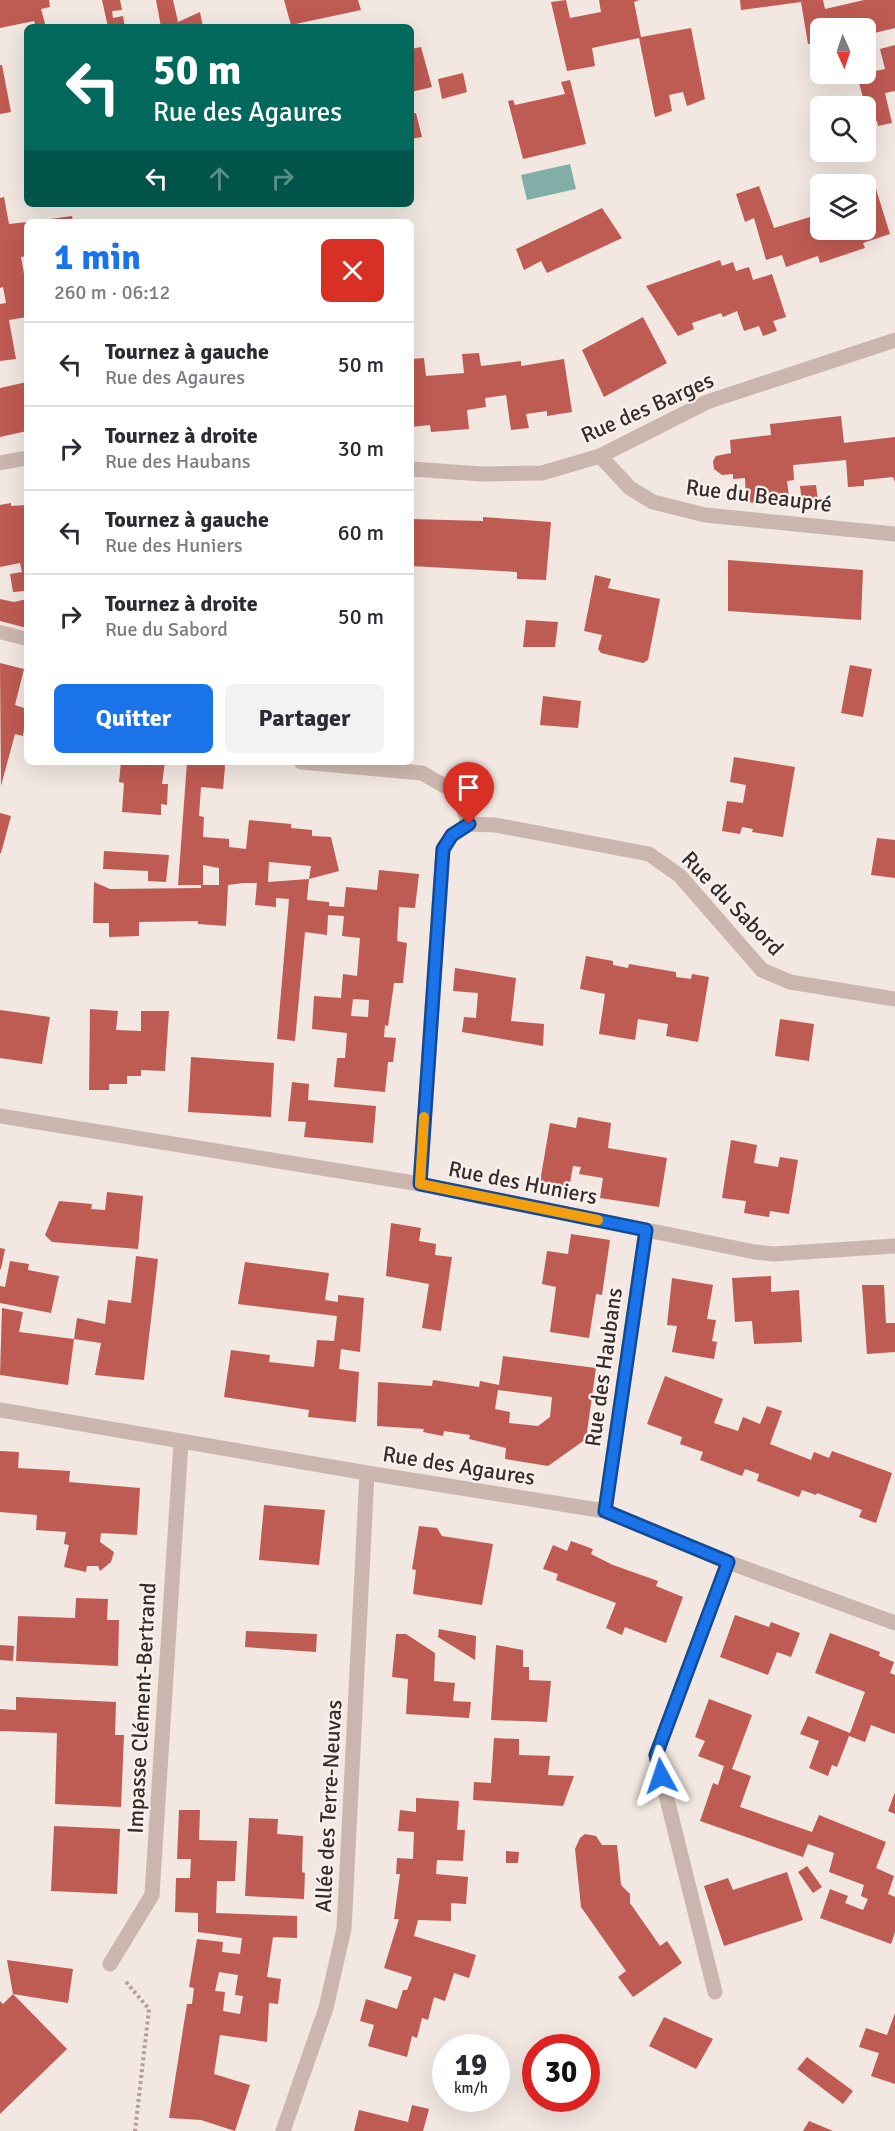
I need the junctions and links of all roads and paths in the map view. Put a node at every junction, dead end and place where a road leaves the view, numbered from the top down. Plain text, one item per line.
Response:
1 (895, 340) edge
2 (600, 456) junction
3 (24, 459) edge
4 (0, 463) edge
5 (414, 470) edge
6 (895, 534) edge
7 (0, 632) edge
8 (24, 638) edge
9 (334, 765) edge
10 (469, 824) junction
11 (895, 999) edge
12 (0, 1116) edge
13 (420, 1184) junction
14 (646, 1230) junction
15 (895, 1246) edge
16 (0, 1410) edge
17 (181, 1442) junction
18 (367, 1473) junction
19 (605, 1511) junction
20 (728, 1562) junction
21 (895, 1623) edge
22 (110, 1964) joint
23 (715, 1992) dead end
24 (135, 2131) edge
25 (283, 2131) edge

1 - 2 street, Rue des Barges
2 - 5 street, Rue des Barges
2 - 6 street, Rue du Beaupré
3 - 4 street
7 - 8 lane
9 - 10 street
10 - 11 street, Rue du Sabord
10 - 13 street
12 - 13 street, Rue des Huniers
13 - 14 street, Rue des Huniers
14 - 15 street, Rue des Huniers
14 - 19 street, Rue des Haubans
16 - 17 street, Rue des Agaures
17 - 18 street, Rue des Agaures
17 - 22 street, Impasse Clément-Bertrand
18 - 19 street, Rue des Agaures
18 - 25 street, Allée des Terre-Neuvas
19 - 20 street, Rue des Agaures
20 - 21 street, Rue des Agaures
20 - 23 street
22 - 24 path

